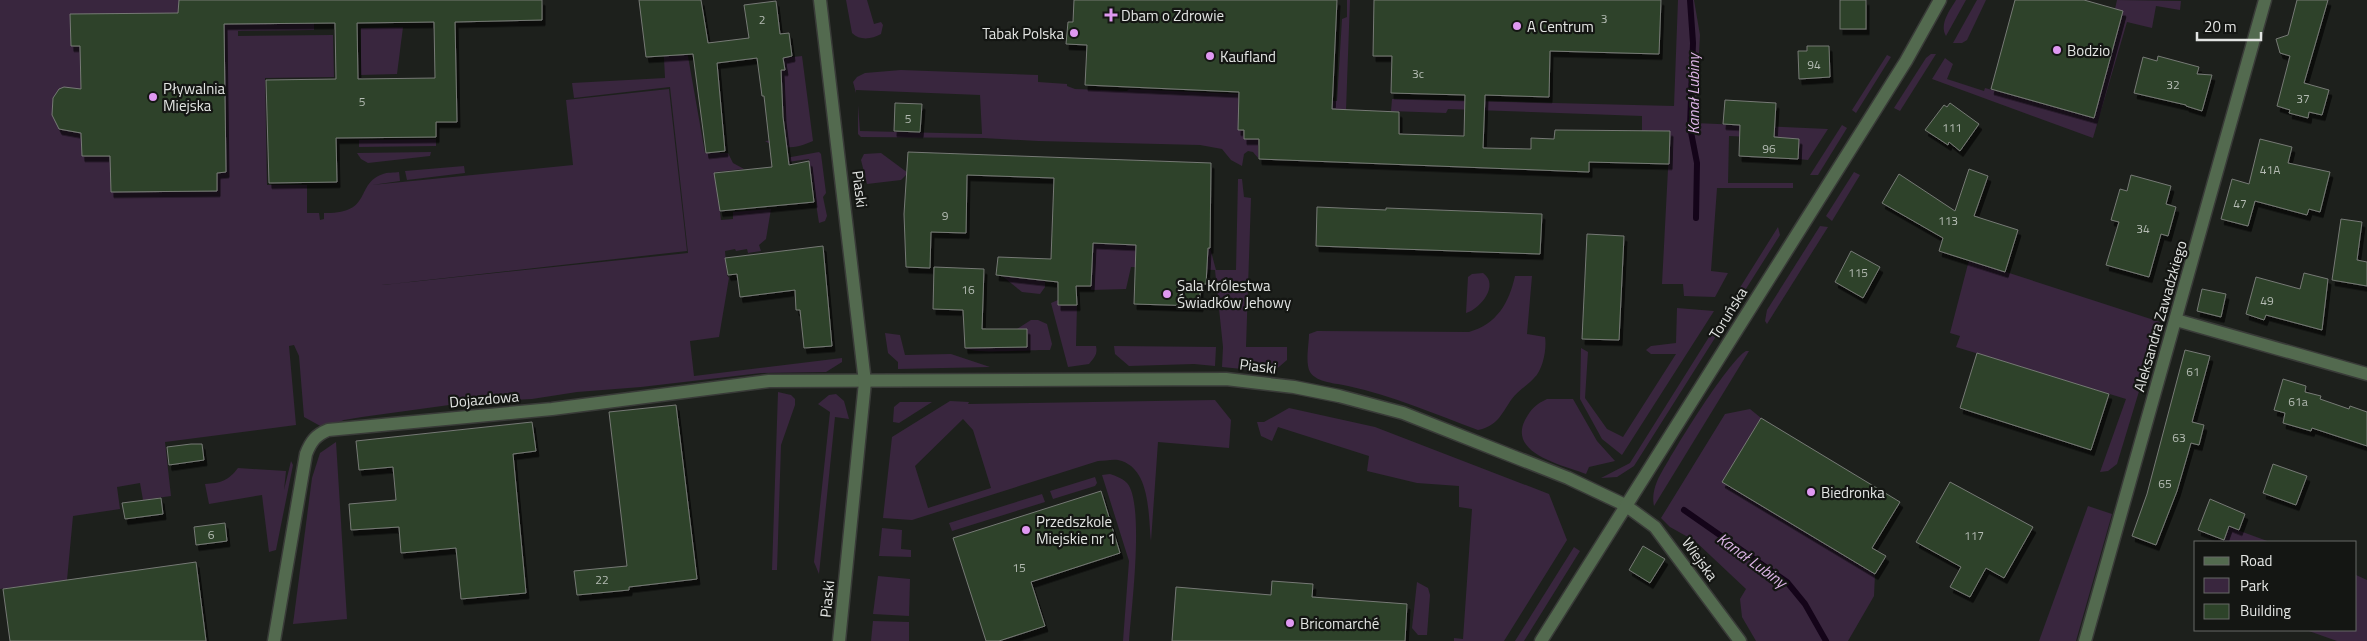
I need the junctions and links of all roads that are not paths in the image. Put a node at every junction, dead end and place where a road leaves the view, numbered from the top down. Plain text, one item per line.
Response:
1 (820, 0) edge
2 (1940, 0) edge
3 (2265, 0) edge
4 (2176, 320) junction
5 (2367, 374) edge
6 (865, 382) junction
7 (1625, 505) junction
8 (274, 641) edge
9 (839, 641) edge
10 (1541, 641) edge
11 (1740, 641) edge
12 (2085, 641) edge

1 - 6 street, Piaski
2 - 7 street, Toruńska
3 - 4 street, Aleksandra Zawadzkiego
4 - 5 street
4 - 12 street, Aleksandra Zawadzkiego
6 - 7 street, Piaski
6 - 8 street, Dojazdowa
6 - 9 street, Piaski
7 - 10 street, Toruńska
7 - 11 street, Wiejska

